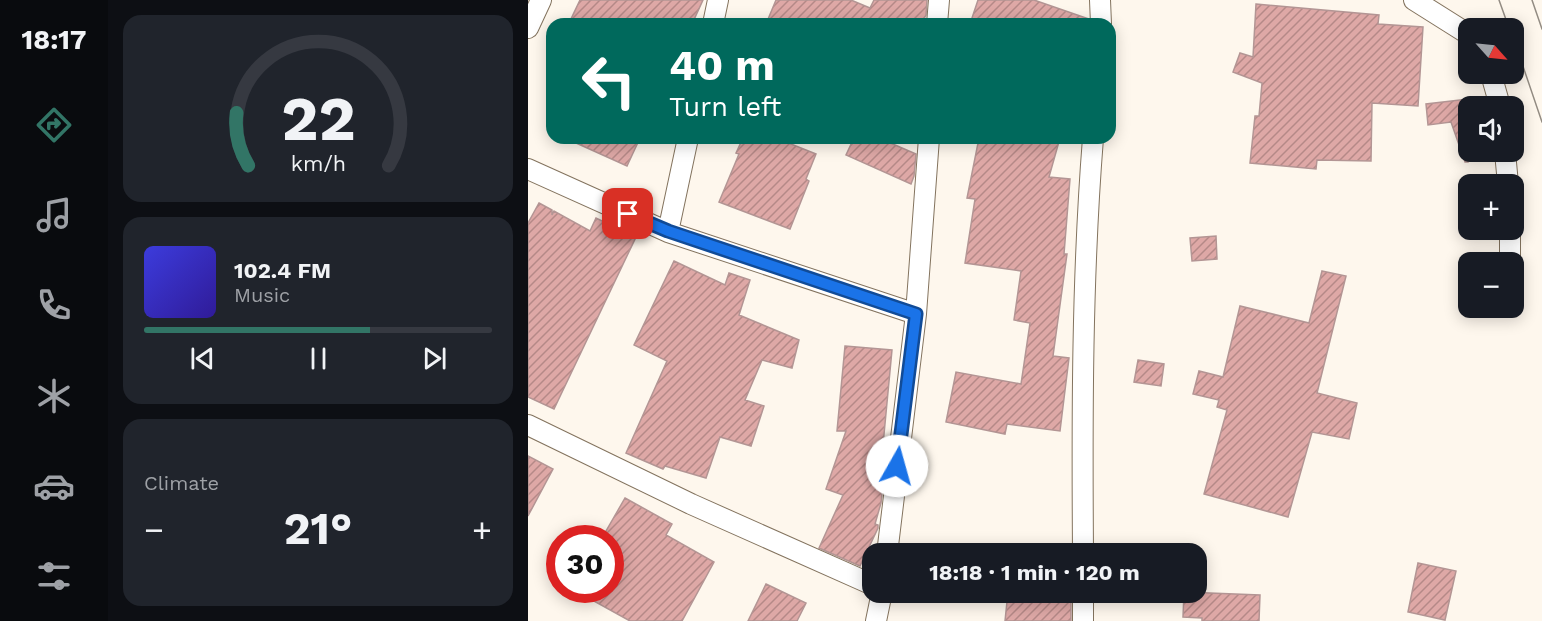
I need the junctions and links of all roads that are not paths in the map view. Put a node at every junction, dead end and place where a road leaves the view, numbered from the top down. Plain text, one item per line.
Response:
1 (540, 0) edge
2 (718, 0) edge
3 (939, 0) edge
4 (1100, 0) edge
5 (1414, 0) edge
6 (714, 18) edge
7 (938, 18) edge
8 (1101, 18) edge
9 (528, 28) edge
10 (1458, 28) edge
11 (687, 144) edge
12 (929, 144) edge
13 (1093, 144) edge
14 (528, 169) edge
15 (668, 231) junction
16 (916, 314) junction
17 (528, 425) edge
18 (888, 543) edge
19 (1083, 543) edge
20 (862, 580) edge
21 (880, 603) edge
22 (1083, 603) edge
23 (876, 621) edge
24 (1083, 621) edge

1 - 9 street
2 - 6 street
3 - 7 street
4 - 8 street
5 - 10 street
11 - 15 street
12 - 16 street
13 - 19 street
14 - 15 street
15 - 16 street
16 - 18 street
17 - 20 street
21 - 23 street
22 - 24 street

